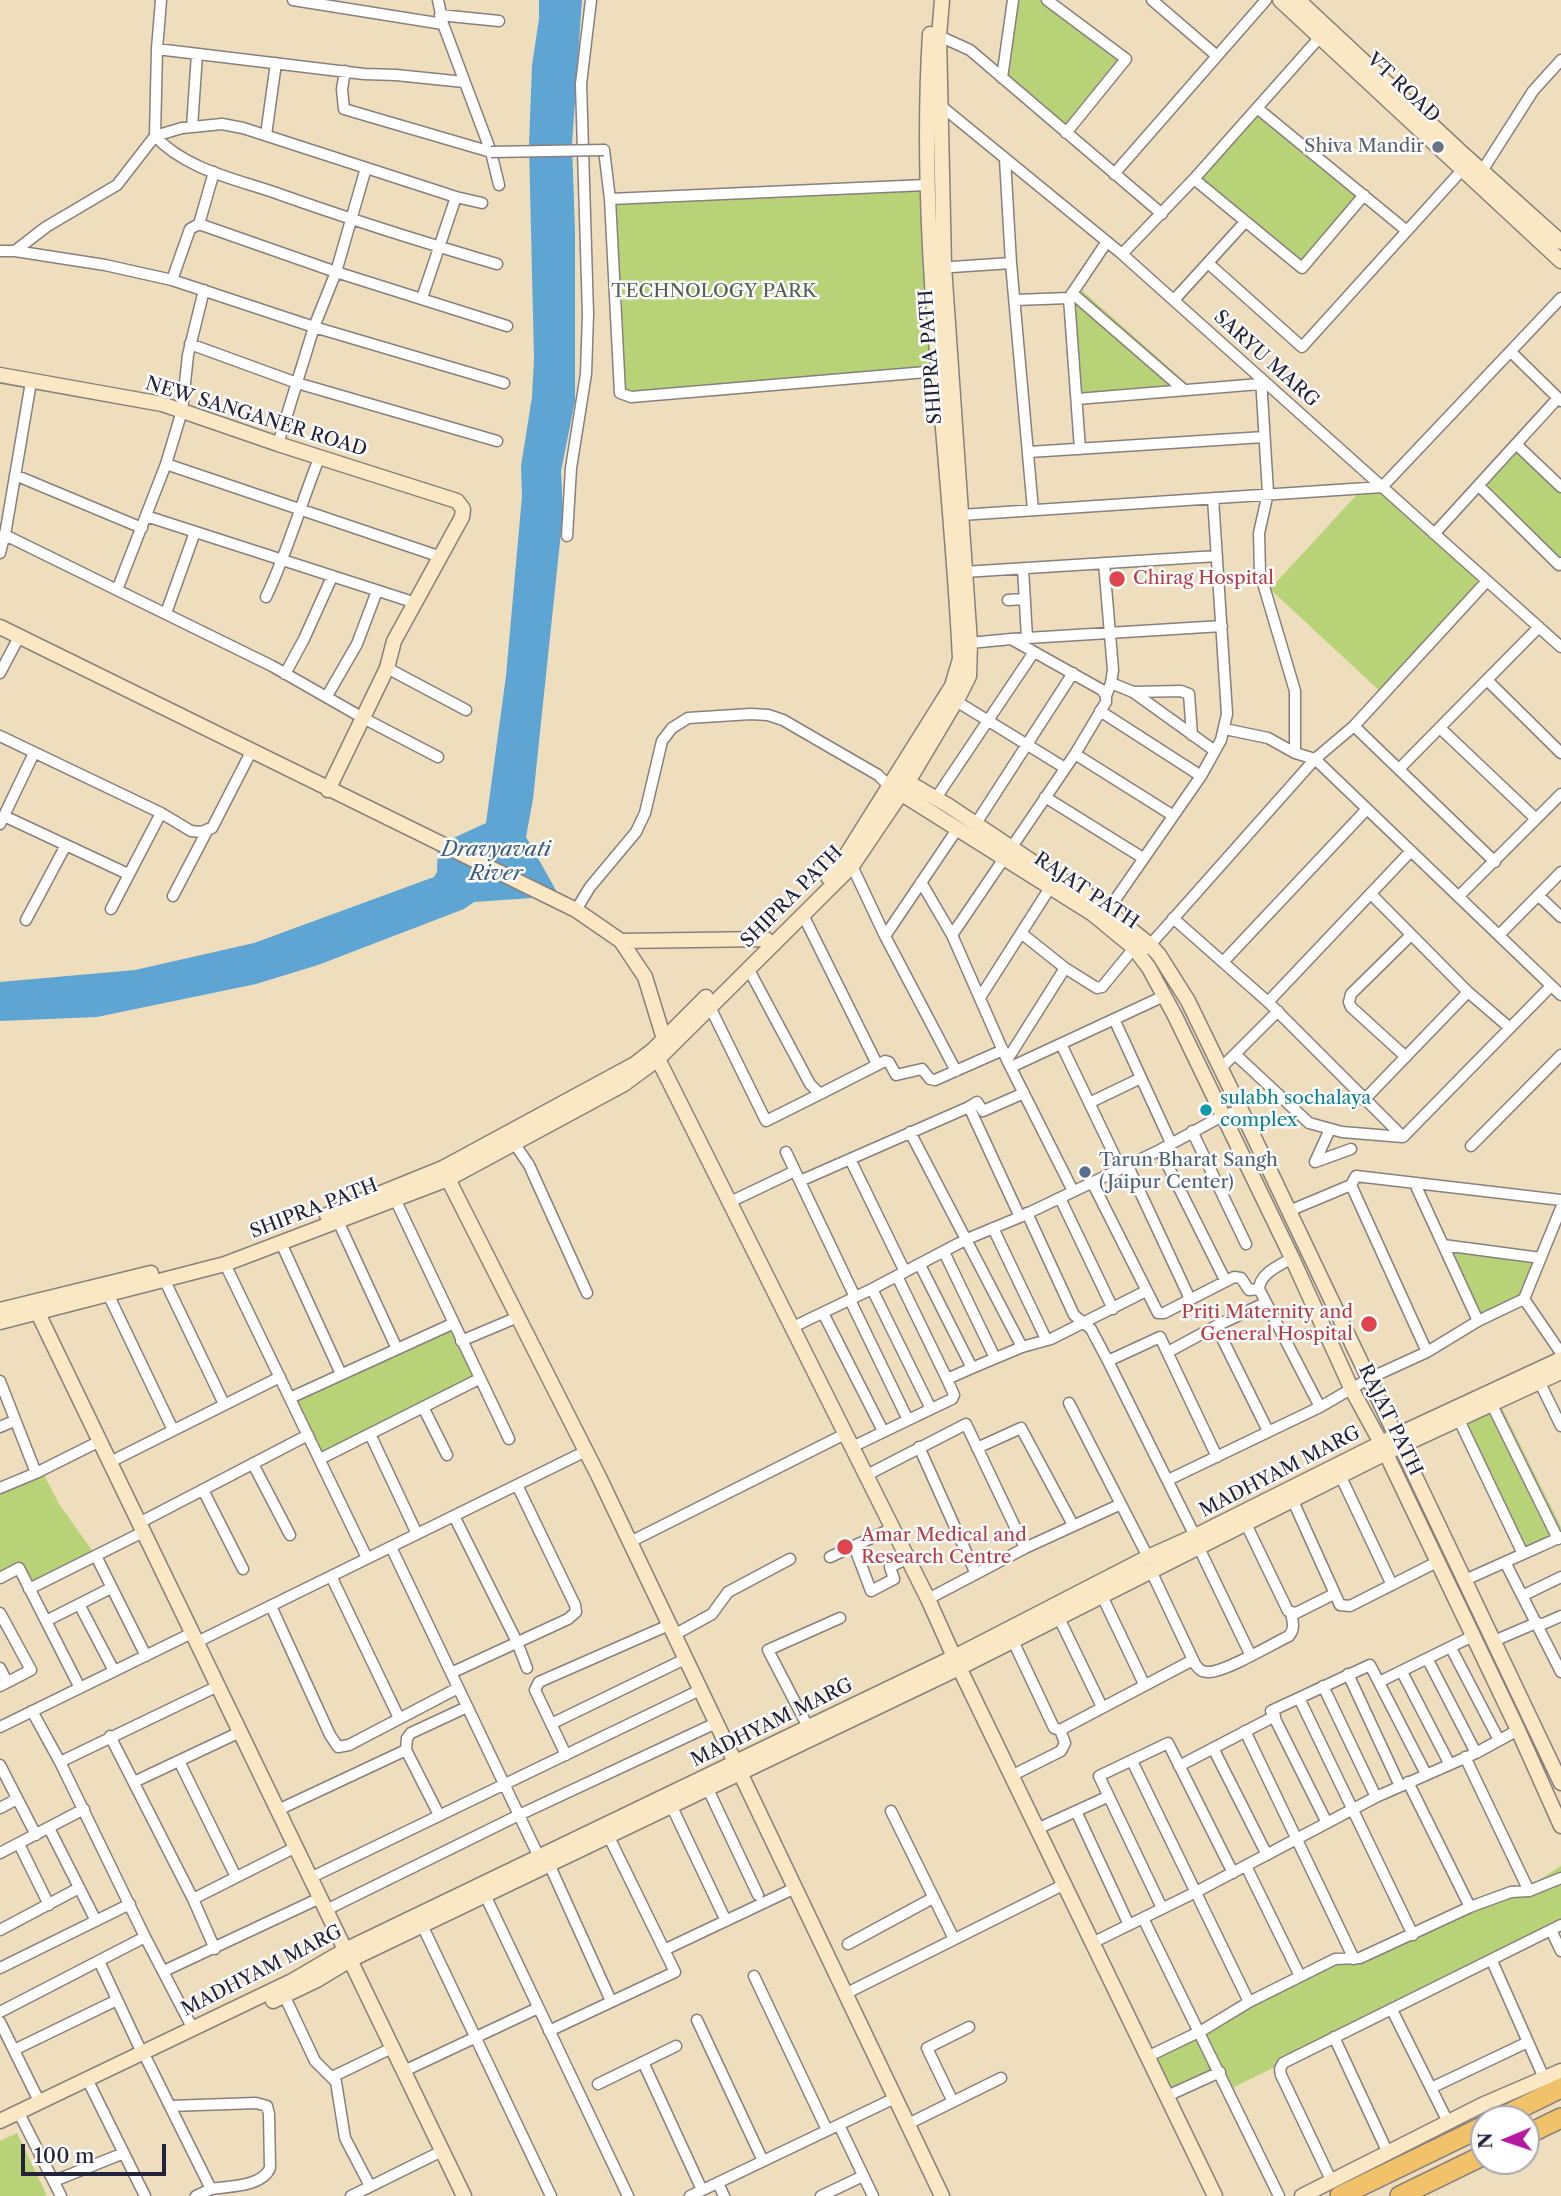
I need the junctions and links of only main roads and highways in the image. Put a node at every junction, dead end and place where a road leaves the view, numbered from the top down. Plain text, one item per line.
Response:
1 (1553, 2083) edge
2 (1519, 2105) edge
3 (1561, 2118) edge
4 (1540, 2128) edge
5 (1470, 2132) edge
6 (1470, 2163) edge
7 (1336, 2189) edge
8 (1422, 2191) edge
9 (1400, 2196) edge

1 - 2 highway
3 - 4 highway
5 - 7 highway
6 - 8 highway
8 - 9 highway

